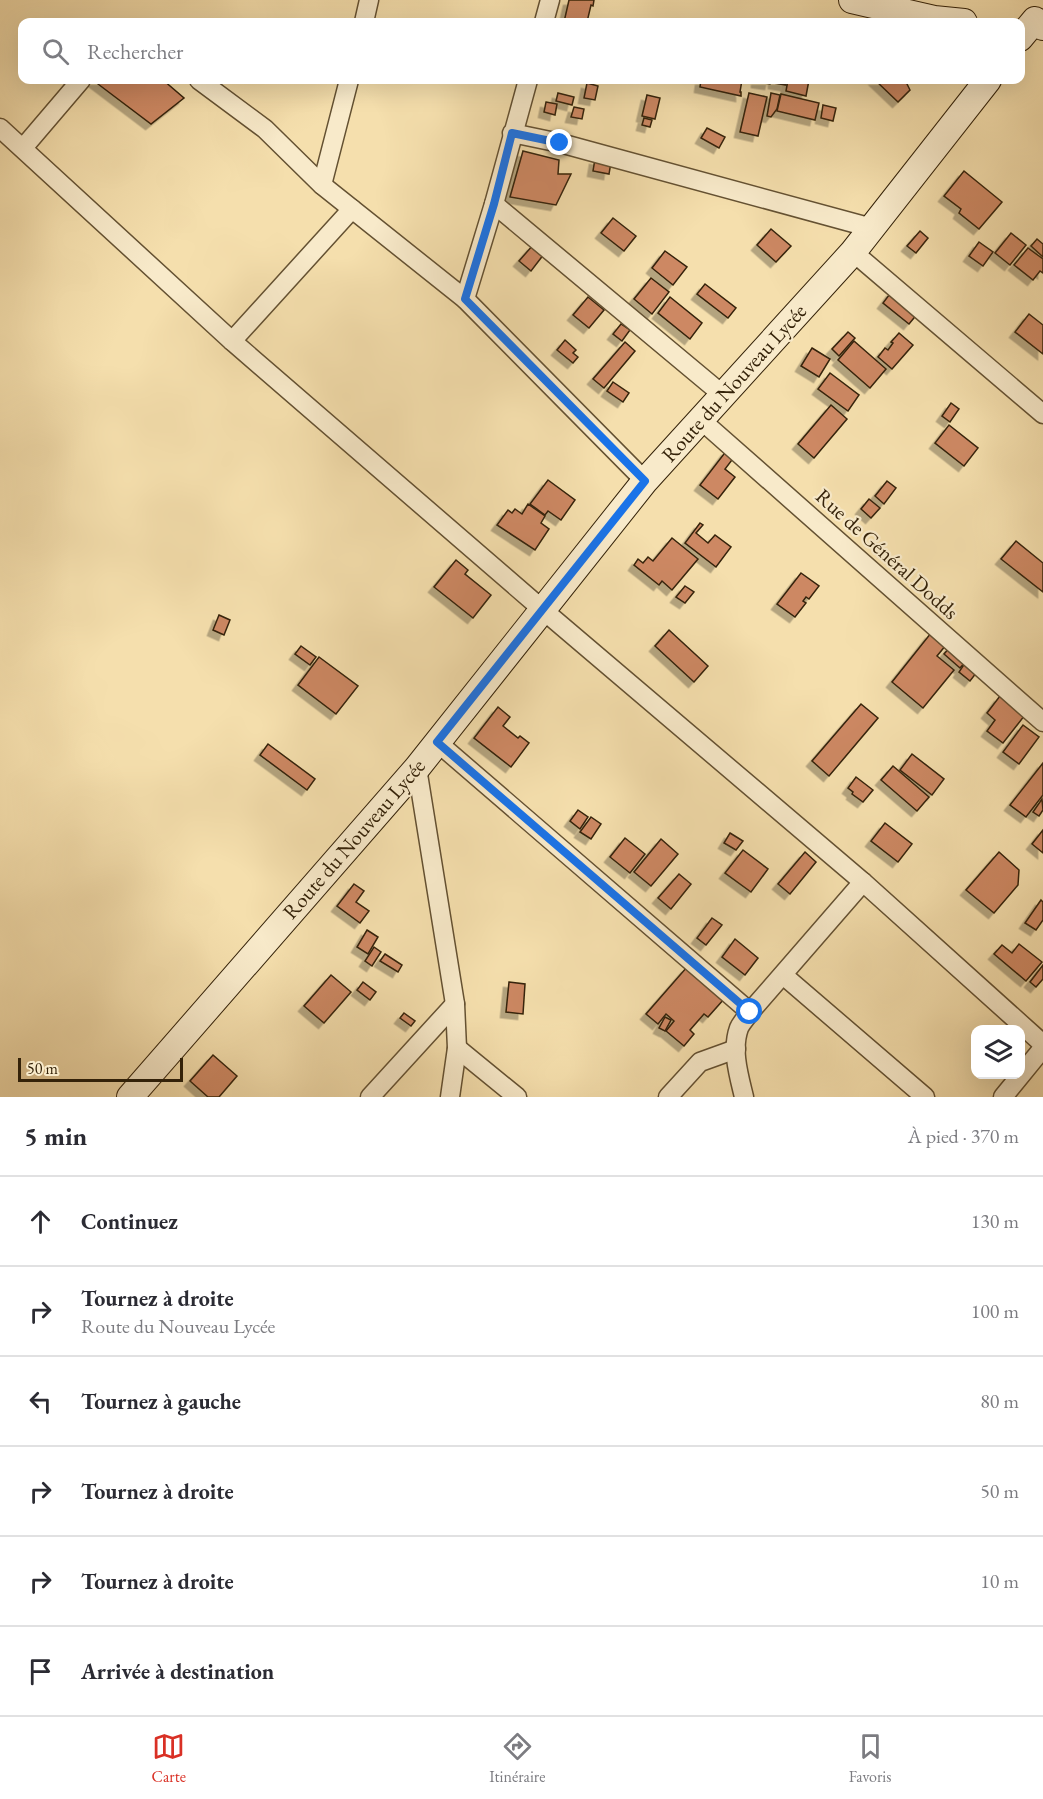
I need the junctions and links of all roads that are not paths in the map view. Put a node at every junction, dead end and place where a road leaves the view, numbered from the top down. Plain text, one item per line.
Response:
1 (369, 0) edge
2 (550, 0) edge
3 (852, 0) edge
4 (365, 18) edge
5 (545, 18) edge
6 (930, 18) edge
7 (78, 84) edge
8 (205, 84) edge
9 (348, 84) edge
10 (527, 84) edge
11 (985, 84) edge
12 (0, 128) edge
13 (512, 133) junction
14 (22, 148) junction
15 (322, 185) junction
16 (494, 204) junction
17 (352, 209) junction
18 (872, 228) junction
19 (853, 252) junction
20 (465, 299) junction
21 (232, 341) junction
22 (723, 395) junction
23 (1043, 414) edge
24 (701, 420) junction
25 (645, 481) junction
26 (543, 610) junction
27 (1043, 722) edge
28 (437, 742) junction
29 (417, 768) junction
30 (863, 882) junction
31 (783, 975) junction
32 (455, 1004) junction
33 (750, 1012) junction
34 (1043, 1046) edge
35 (457, 1048) junction
36 (736, 1048) junction
37 (130, 1097) edge
38 (370, 1097) edge
39 (450, 1097) edge
40 (517, 1097) edge
41 (668, 1097) edge
42 (744, 1097) edge
43 (925, 1097) edge
44 (1003, 1097) edge

1 - 4 street
2 - 5 street
3 - 6 street
7 - 14 street
8 - 15 street
9 - 15 street
10 - 13 street
11 - 18 street, Route du Nouveau Lycée
12 - 14 street
13 - 16 street
13 - 18 street
14 - 21 street
15 - 17 street
16 - 20 street
16 - 22 street
17 - 20 street
17 - 21 street
18 - 19 street, Route du Nouveau Lycée
19 - 22 street, Route du Nouveau Lycée
19 - 23 street
20 - 25 street
21 - 26 street
22 - 24 street, Route du Nouveau Lycée
24 - 25 street, Route du Nouveau Lycée
24 - 27 street, Rue de Général Dodds
25 - 26 street, Route du Nouveau Lycée
26 - 28 street, Route du Nouveau Lycée
26 - 30 street
28 - 29 street, Route du Nouveau Lycée
28 - 33 street
29 - 32 street
29 - 37 street, Route du Nouveau Lycée
30 - 31 street
30 - 34 street
31 - 33 street
31 - 43 street
32 - 35 street
32 - 38 street
33 - 36 street
34 - 44 street
35 - 39 street
35 - 40 street
36 - 41 street
36 - 42 street

